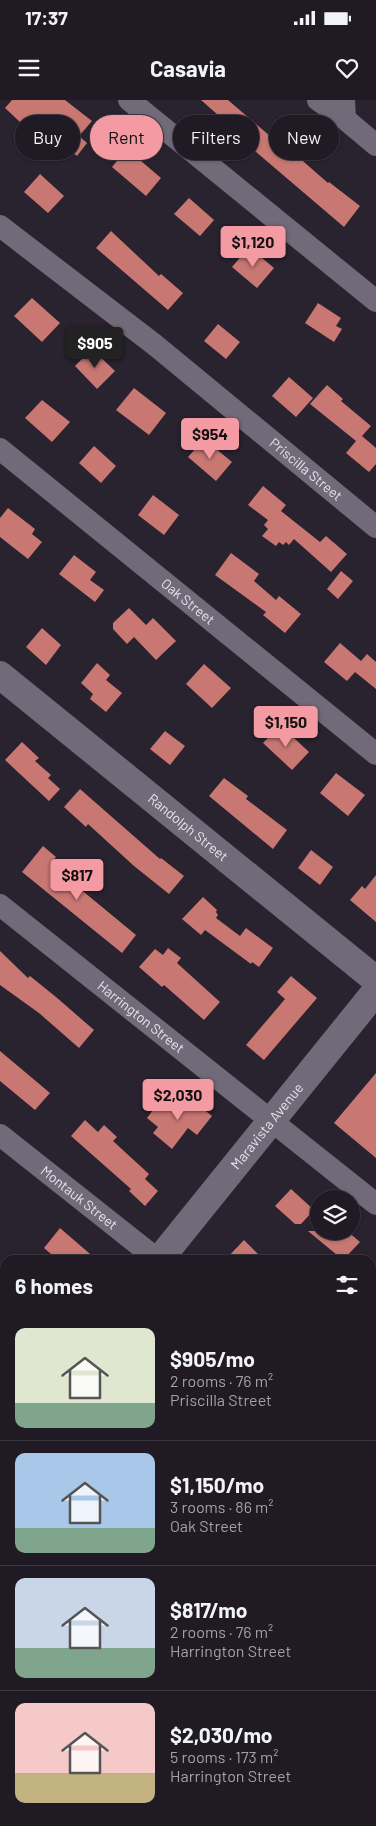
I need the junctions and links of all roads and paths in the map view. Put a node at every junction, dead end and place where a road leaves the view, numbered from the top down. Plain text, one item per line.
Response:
1 (130, 100) edge
2 (318, 100) edge
3 (344, 109) edge
4 (376, 145) edge
5 (0, 226) edge
6 (376, 301) edge
7 (0, 450) edge
8 (376, 527) edge
9 (0, 676) edge
10 (376, 754) edge
11 (0, 904) edge
12 (376, 980) edge
13 (376, 991) edge
14 (271, 1120) junction
15 (0, 1135) edge
16 (376, 1204) edge
17 (152, 1255) edge
18 (162, 1255) edge

1 - 6 street
2 - 3 street
3 - 4 street
5 - 8 street, Priscilla Street
7 - 10 street, Oak Street
9 - 12 street, Randolph Street
11 - 14 street, Harrington Street
13 - 14 street, Maravista Avenue
14 - 16 street, Harrington Street
14 - 18 street, Maravista Avenue
15 - 17 street, Montauk Street

